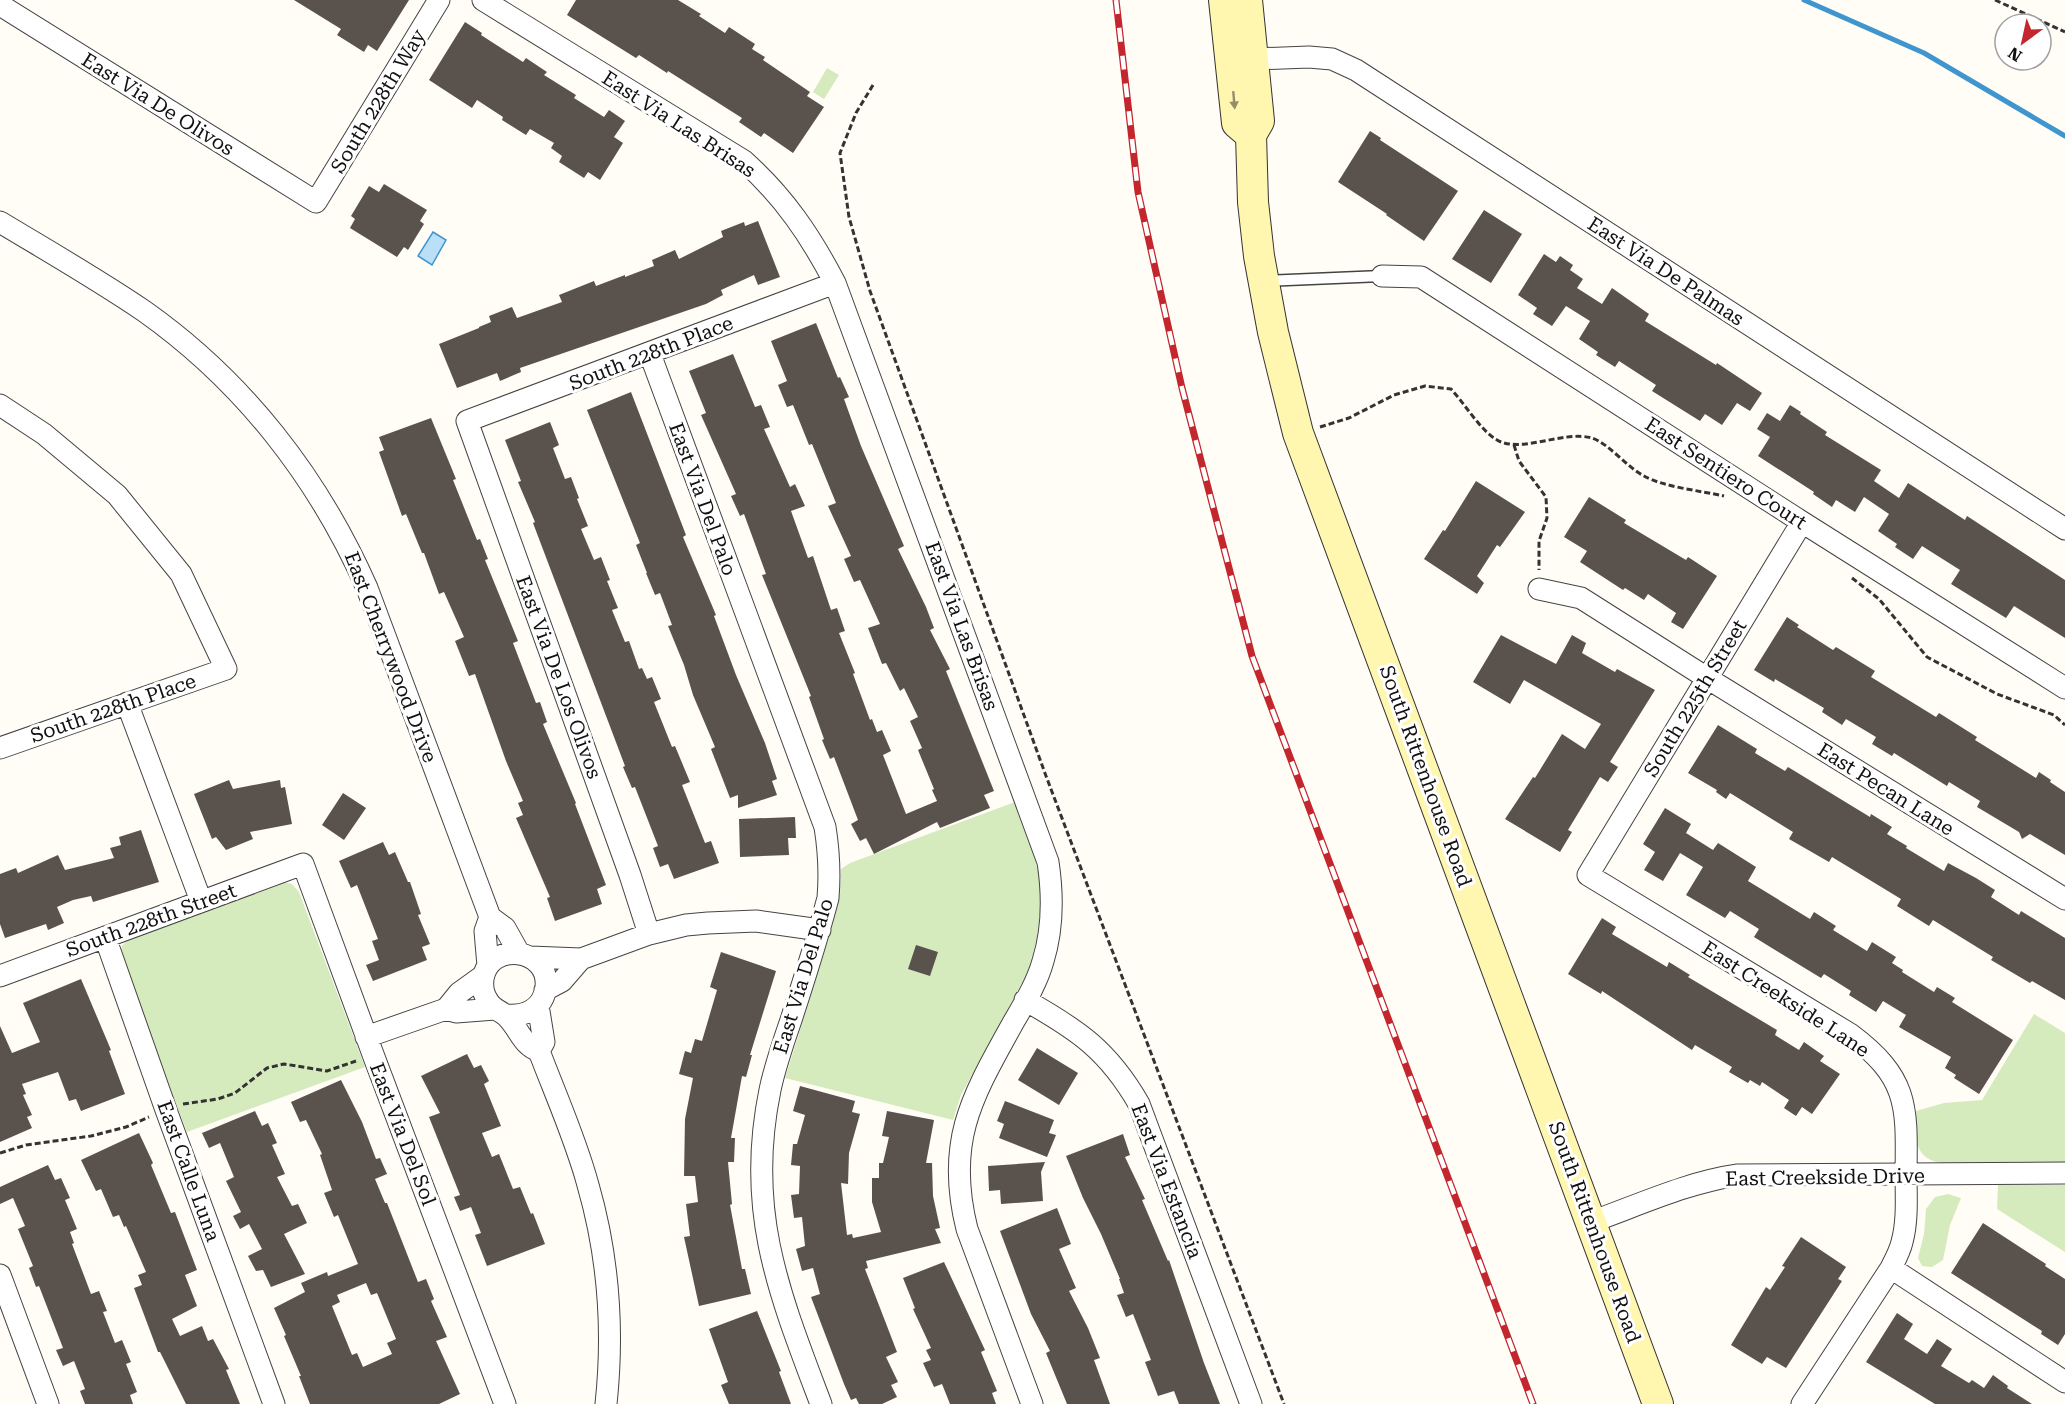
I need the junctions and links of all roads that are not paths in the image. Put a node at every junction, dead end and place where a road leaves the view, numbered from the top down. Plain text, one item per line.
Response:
1 (439, 0) edge
2 (483, 0) edge
3 (1224, 0) edge
4 (1247, 0) edge
5 (0, 5) edge
6 (1253, 59) junction
7 (1251, 135) junction
8 (316, 202) joint
9 (0, 222) edge
10 (1382, 276) joint
11 (1264, 281) junction
12 (835, 283) junction
13 (650, 354) junction
14 (0, 405) edge
15 (467, 421) joint
16 (1802, 522) junction
17 (2065, 529) edge
18 (1539, 588) road end
19 (1707, 678) junction
20 (2065, 688) edge
21 (127, 703) junction
22 (0, 748) edge
23 (303, 864) joint
24 (1588, 875) joint
25 (2065, 899) edge
26 (201, 901) junction
27 (490, 917) junction
28 (820, 930) junction
29 (649, 934) junction
30 (105, 937) junction
31 (525, 955) junction
32 (581, 959) junction
33 (486, 970) junction
34 (0, 976) edge
35 (542, 997) junction
36 (1025, 1000) junction
37 (446, 1009) junction
38 (500, 1012) junction
39 (370, 1047) junction
40 (540, 1052) junction
41 (2065, 1173) edge
42 (1906, 1175) junction
43 (1591, 1222) junction
44 (1891, 1268) junction
45 (0, 1275) edge
46 (2065, 1382) edge
47 (48, 1404) edge
48 (274, 1404) edge
49 (505, 1404) edge
50 (606, 1404) edge
51 (821, 1404) edge
52 (1032, 1404) edge
53 (1251, 1404) edge
54 (1658, 1404) edge
55 (1802, 1404) edge

1 - 8 street, South 228th Way
2 - 12 street, East Via Las Brisas
3 -> 7 main road
4 - 6 main road, South Rittenhouse Road
5 - 8 street, East Via De Olivos
6 - 7 main road, South Rittenhouse Road
6 - 17 street, East Via De Palmas
7 - 11 main road, South Rittenhouse Road
9 - 27 street, East Cherrywood Drive
10 - 11 lane
10 - 16 street, East Sentiero Court
11 - 43 main road, South Rittenhouse Road
12 - 13 street, South 228th Place
12 - 36 street, East Via Las Brisas
13 - 15 street, South 228th Place
13 - 28 street, East Via Del Palo
14 - 21 street, South 228th Place
15 - 29 street, East Via De Los Olivos
16 - 19 street, South 225th Street
16 - 20 street, East Sentiero Court
18 - 19 street, East Pecan Lane
19 - 24 street, South 225th Street
19 - 25 street, East Pecan Lane
21 - 22 street, South 228th Place
21 - 26 street
23 - 26 street, South 228th Street
23 - 39 street, East Via Del Sol
24 - 42 street, East Creekside Lane
26 - 30 street, South 228th Street
27 - 31 street
27 - 33 street
28 - 29 street
28 - 51 street, East Via Del Palo
29 - 32 street
30 - 34 street, South 228th Street
30 - 48 street, East Calle Luna
31 - 32 street
31 - 33 street
31 - 35 street
32 - 35 street
33 - 37 street
33 - 38 street
35 - 38 street
35 - 40 street
36 - 52 street, East Via Las Brisas
36 - 53 street, East Via Estancia
37 - 38 street
37 - 39 street
38 - 40 street
39 - 49 street, East Via Del Sol
40 - 50 street
41 - 42 street, East Creekside Drive
42 - 43 street, East Creekside Drive
42 - 44 street, East Creekside Lane
43 - 54 main road, South Rittenhouse Road
44 - 46 street
44 - 55 street, East Creekside Lane
45 - 47 street

